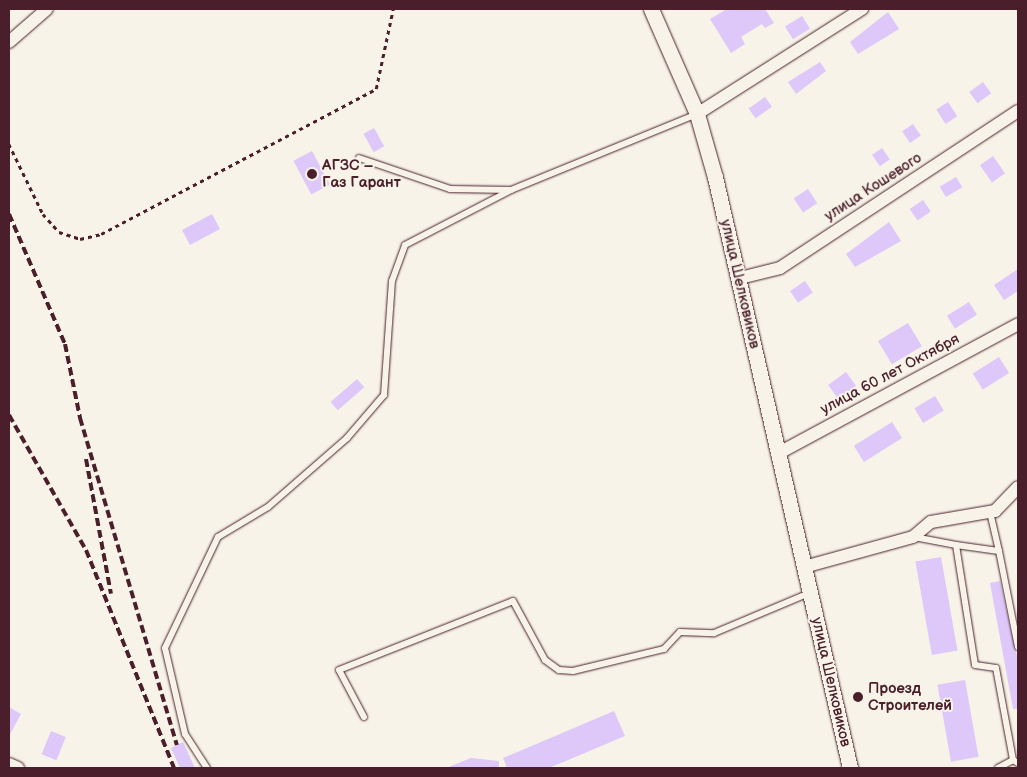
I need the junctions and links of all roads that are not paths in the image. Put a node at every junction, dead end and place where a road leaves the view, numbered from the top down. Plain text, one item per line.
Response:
1 (46, 9) edge
2 (651, 9) edge
3 (862, 9) edge
4 (9, 42) edge
5 (1018, 111) edge
6 (697, 114) junction
7 (359, 158) dead end
8 (511, 190) junction
9 (740, 278) junction
10 (1018, 324) edge
11 (778, 454) junction
12 (1018, 487) edge
13 (990, 512) junction
14 (913, 537) junction
15 (956, 545) junction
16 (999, 551) junction
17 (804, 567) junction
18 (810, 592) junction
19 (1017, 633) edge
20 (1018, 647) edge
21 (364, 717) dead end
22 (1015, 761) edge
23 (9, 764) edge
24 (18, 768) edge
25 (207, 768) edge
26 (850, 768) edge
27 (998, 768) edge

1 - 4 street
2 - 6 street, улица Шелковиков
3 - 6 street
5 - 9 street, улица Кошевого
6 - 8 lane
6 - 9 street, улица Шелковиков
7 - 8 lane
8 - 25 lane
9 - 11 street, улица Шелковиков
10 - 11 street, улица 60 лет Октября
11 - 17 street, улица Шелковиков
12 - 13 street
13 - 14 street
13 - 16 lane
14 - 15 lane
14 - 17 street
15 - 16 lane
15 - 22 lane
16 - 19 lane
17 - 18 street, улица Шелковиков
18 - 21 lane
18 - 26 street, улица Шелковиков
19 - 20 lane
22 - 27 lane
23 - 24 street

